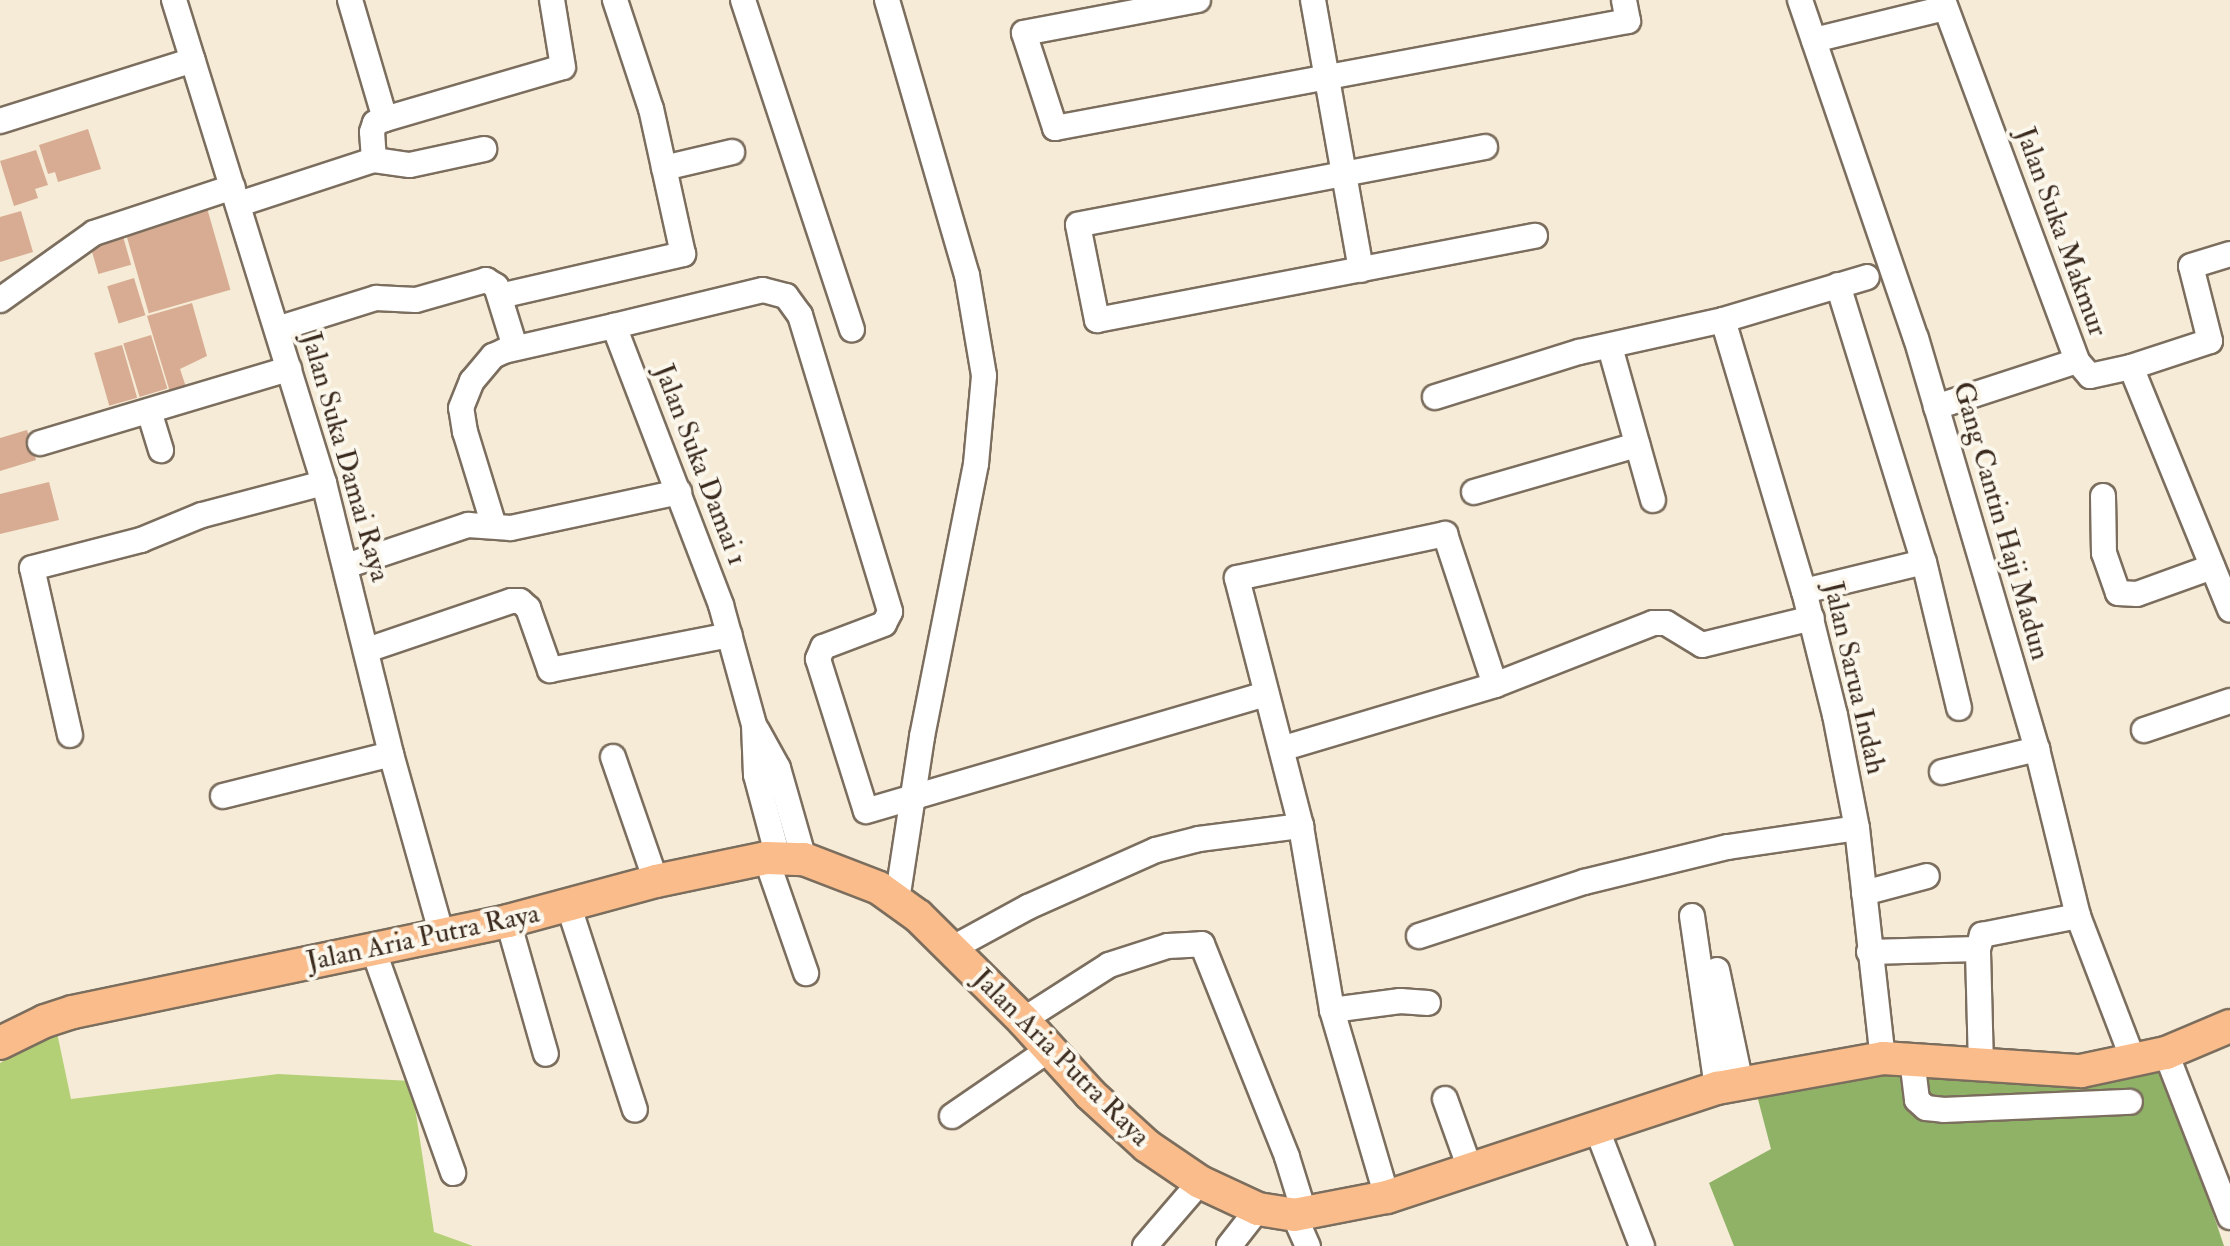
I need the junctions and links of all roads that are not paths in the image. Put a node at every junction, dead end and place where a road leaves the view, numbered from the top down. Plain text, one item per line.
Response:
1 (174, 0) edge
2 (350, 0) edge
3 (552, 0) edge
4 (615, 0) edge
5 (743, 0) edge
6 (887, 0) edge
7 (1198, 0) edge
8 (1313, 0) edge
9 (1624, 0) edge
10 (1800, 0) edge
11 (1944, 4) edge
12 (1814, 40) junction
13 (193, 60) junction
14 (1327, 77) junction
15 (385, 119) junction
16 (0, 121) edge
17 (1485, 147) dead end
18 (484, 149) dead end
19 (732, 152) dead end
20 (374, 160) junction
21 (664, 168) junction
22 (1344, 174) junction
23 (236, 195) junction
24 (1535, 236) dead end
25 (2230, 254) edge
26 (1361, 270) junction
27 (1867, 277) dead end
28 (1838, 285) junction
29 (500, 296) junction
30 (0, 300) edge
31 (1723, 320) junction
32 (614, 326) junction
33 (277, 329) junction
34 (852, 329) dead end
35 (515, 347) junction
36 (1610, 347) junction
37 (2077, 361) junction
38 (2131, 367) junction
39 (289, 369) junction
40 (1435, 397) dead end
41 (1936, 407) junction
42 (149, 411) junction
43 (40, 443) dead end
44 (1637, 445) junction
45 (161, 450) dead end
46 (323, 479) junction
47 (679, 492) junction
48 (1474, 492) dead end
49 (2103, 496) dead end
50 (1653, 500) dead end
51 (494, 526) junction
52 (43, 551) dead end
53 (1924, 562) junction
54 (346, 566) junction
55 (2212, 567) junction
56 (1804, 591) junction
57 (2230, 610) edge
58 (1812, 618) junction
59 (730, 635) junction
60 (367, 650) junction
61 (1495, 685) junction
62 (1266, 694) junction
63 (2230, 701) edge
64 (1959, 708) dead end
65 (2144, 730) dead end
66 (70, 735) dead end
67 (1284, 748) junction
68 (2037, 749) junction
69 (391, 754) junction
70 (613, 757) dead end
71 (1942, 772) dead end
72 (223, 796) dead end
73 (914, 796) junction
74 (1301, 826) junction
75 (1857, 828) junction
76 (783, 858) junction
77 (1927, 876) dead end
78 (656, 881) junction
79 (1864, 893) junction
80 (897, 901) junction
81 (569, 907) junction
82 (1692, 916) dead end
83 (2078, 916) junction
84 (508, 921) junction
85 (442, 935) junction
86 (1419, 936) dead end
87 (373, 949) junction
88 (951, 949) junction
89 (1978, 949) junction
90 (1869, 952) junction
91 (1717, 970) dead end
92 (806, 973) dead end
93 (1428, 1003) dead end
94 (1332, 1010) junction
95 (1023, 1020) junction
96 (2230, 1026) edge
97 (2, 1038) edge
98 (1050, 1049) junction
99 (2166, 1053) junction
100 (546, 1054) dead end
101 (1897, 1059) junction
102 (2134, 1062) junction
103 (1981, 1066) junction
104 (1729, 1086) junction
105 (1445, 1099) dead end
106 (2130, 1102) dead end
107 (635, 1110) dead end
108 (952, 1116) dead end
109 (1596, 1127) junction
110 (1470, 1169) junction
111 (453, 1173) dead end
112 (1200, 1182) junction
113 (1387, 1197) junction
114 (1258, 1209) junction
115 (2230, 1217) edge
116 (1302, 1225) edge
117 (1145, 1246) edge
118 (1229, 1246) edge
119 (1642, 1246) edge

1 - 13 street, Jalan Suka Damai Raya
2 - 15 street
3 - 15 street
4 - 21 street
5 - 34 street
6 - 73 street
7 - 14 street
8 - 14 street
9 - 14 street
10 - 12 street, Gang Cantin Haji Madun
11 - 12 street
11 - 37 street, Jalan Suka Makmur
12 - 41 street, Gang Cantin Haji Madun
13 - 16 street
13 - 23 street, Jalan Suka Damai Raya
14 - 22 street
15 - 20 street
17 - 22 street
18 - 20 street
19 - 21 street
20 - 23 street
21 - 29 street
22 - 26 street
22 - 26 street
23 - 30 street
23 - 33 street, Jalan Suka Damai Raya
24 - 26 street
25 - 38 street
27 - 28 street
28 - 31 street
28 - 53 street
29 - 33 street
29 - 35 street
31 - 36 street
31 - 56 street, Jalan Sarua Indah
32 - 35 street
32 - 47 street, Jalan Suka Damai 1
32 - 73 street
33 - 39 street, Jalan Suka Damai Raya
35 - 51 street
36 - 40 street
36 - 44 street
37 - 38 street, Jalan Suka Makmur
37 - 41 street
38 - 55 street, Jalan Suka Makmur
39 - 42 street
39 - 46 street, Jalan Suka Damai Raya
41 - 68 street, Gang Cantin Haji Madun
42 - 43 street
42 - 45 street
44 - 48 street
44 - 50 street
46 - 52 street
46 - 54 street, Jalan Suka Damai Raya
46 - 66 street
47 - 51 street
47 - 59 street, Jalan Suka Damai 1
49 - 55 street
51 - 54 street
53 - 56 street
53 - 64 street
54 - 60 street, Jalan Suka Damai Raya
55 - 57 street, Jalan Suka Makmur
56 - 58 street, Jalan Sarua Indah
58 - 61 street
58 - 75 street, Jalan Sarua Indah
59 - 60 street
59 - 76 street, Jalan Suka Damai 1
60 - 69 street, Jalan Suka Damai Raya
61 - 62 street
61 - 67 street
62 - 67 street
62 - 73 street
63 - 65 street
67 - 74 street
68 - 71 street
68 - 83 street, Gang Cantin Haji Madun
69 - 72 street
69 - 85 street, Jalan Suka Damai Raya
70 - 78 street
73 - 80 street
74 - 88 street
74 - 94 street
75 - 79 street, Jalan Sarua Indah
75 - 86 street
76 - 78 main road, Jalan Aria Putra Raya
76 - 80 main road, Jalan Aria Putra Raya
76 - 92 street, Jalan Suka Damai 1
77 - 79 street
78 - 81 main road, Jalan Aria Putra Raya
79 - 90 street, Jalan Sarua Indah
80 - 88 main road, Jalan Aria Putra Raya
81 - 84 main road, Jalan Aria Putra Raya
81 - 107 street
82 - 104 street
83 - 89 street
83 - 102 street, Gang Cantin Haji Madun
84 - 85 main road, Jalan Aria Putra Raya
84 - 100 street
85 - 87 main road, Jalan Aria Putra Raya
87 - 97 main road, Jalan Aria Putra Raya
87 - 111 street
88 - 95 main road, Jalan Aria Putra Raya
89 - 90 street
89 - 103 street
90 - 101 street, Jalan Sarua Indah
91 - 104 street
93 - 94 street
94 - 113 street
95 - 98 main road, Jalan Aria Putra Raya
95 - 116 street
96 - 99 main road, Jalan Aria Putra Raya
98 - 108 street
98 - 112 main road, Jalan Aria Putra Raya
99 - 102 main road, Jalan Aria Putra Raya
99 - 115 street
101 - 103 main road, Jalan Aria Putra Raya
101 - 104 main road, Jalan Aria Putra Raya
101 - 106 street, Jalan Sarua Indah
102 - 103 main road, Jalan Aria Putra Raya
104 - 109 main road, Jalan Aria Putra Raya
105 - 110 street
109 - 110 main road, Jalan Aria Putra Raya
109 - 119 street
110 - 113 main road, Jalan Aria Putra Raya
112 - 114 main road, Jalan Aria Putra Raya
112 - 117 street
113 - 116 main road, Jalan Aria Putra Raya
114 - 116 main road, Jalan Aria Putra Raya
114 - 118 street

